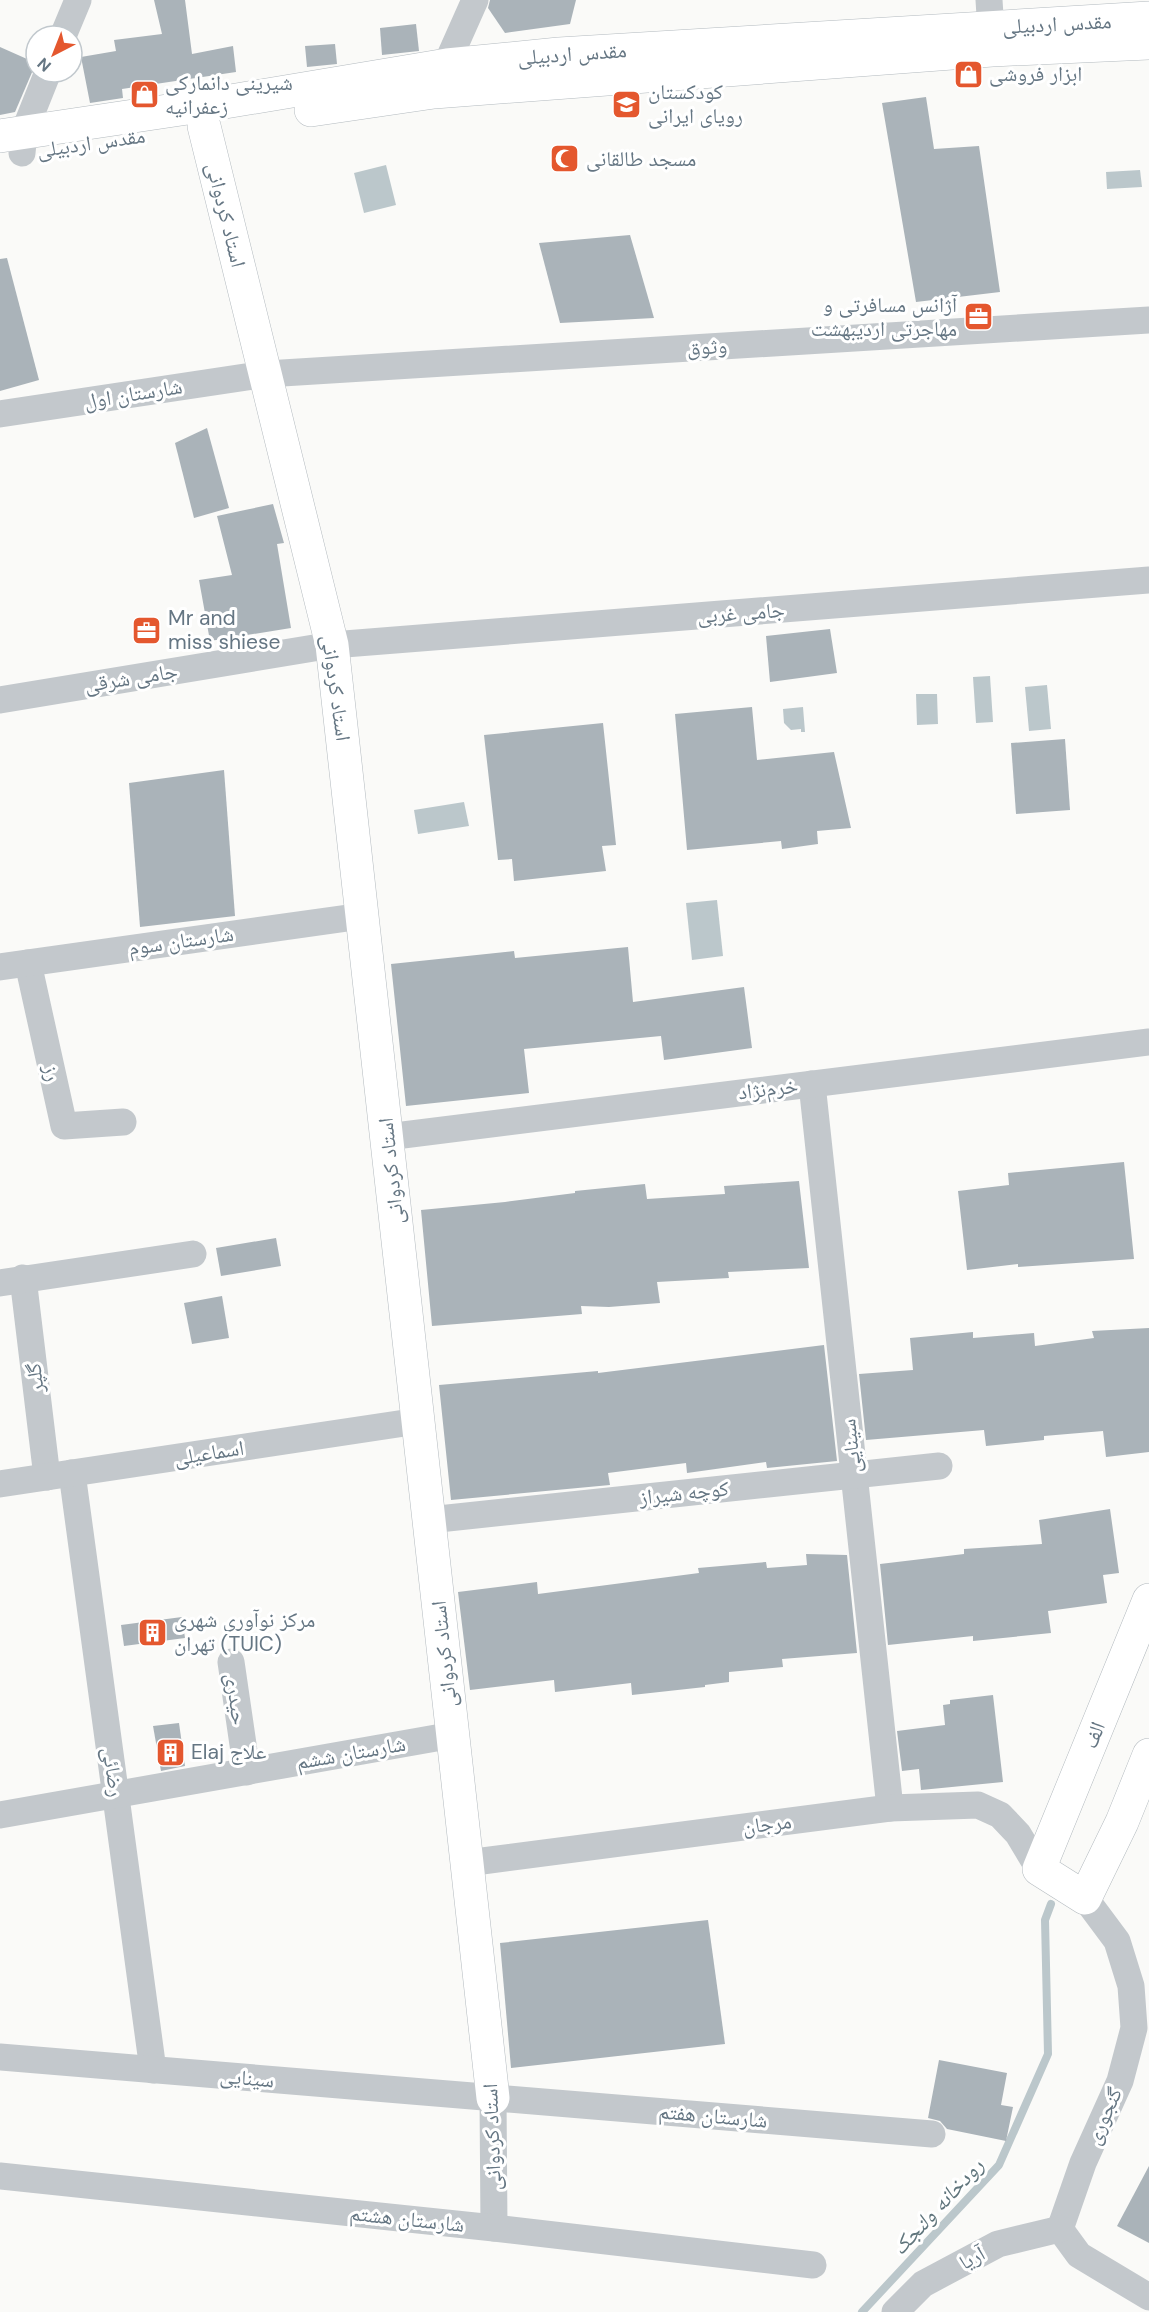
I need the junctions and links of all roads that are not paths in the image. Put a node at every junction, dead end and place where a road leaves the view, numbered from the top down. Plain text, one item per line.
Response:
1 (78, 0) edge
2 (475, 0) edge
3 (1149, 18) edge
4 (68, 24) edge
5 (990, 26) edge
6 (1149, 43) edge
7 (440, 78) junction
8 (42, 84) edge
9 (202, 116) junction
10 (11, 144) edge
11 (1149, 320) edge
12 (266, 374) junction
13 (0, 414) edge
14 (1149, 580) edge
15 (332, 645) junction
16 (0, 700) edge
17 (362, 916) junction
18 (28, 963) junction
19 (0, 967) edge
20 (1149, 1042) edge
21 (812, 1084) junction
22 (123, 1122) dead end
23 (387, 1137) junction
24 (193, 1254) dead end
25 (11, 1281) edge
26 (418, 1421) junction
27 (939, 1466) dead end
28 (59, 1475) junction
29 (855, 1475) junction
30 (0, 1484) edge
31 (429, 1520) junction
32 (1149, 1600) edge
33 (231, 1662) dead end
34 (453, 1735) junction
35 (1149, 1755) edge
36 (247, 1772) junction
37 (116, 1795) junction
38 (890, 1808) junction
39 (0, 1815) edge
40 (467, 1863) junction
41 (1039, 1869) junction
42 (1085, 1898) junction
43 (0, 2057) edge
44 (153, 2070) junction
45 (493, 2098) junction
46 (932, 2134) dead end
47 (0, 2176) edge
48 (494, 2228) junction
49 (1060, 2229) junction
50 (813, 2265) dead end
51 (1149, 2297) edge
52 (896, 2312) edge

1 - 4 street
2 - 7 street
3 - 5 street, مقدس اردبیلی
5 - 6 street, مقدس اردبیلی
5 - 7 street, مقدس اردبیلی
7 - 9 street, مقدس اردبیلی
8 - 10 street
9 - 10 street, مقدس اردبیلی
9 - 12 street, استاد کردوانی
11 - 12 street, وثوق
12 - 13 street, شارستان اول
12 - 15 street, استاد کردوانی
14 - 15 street, جامی غربی
15 - 16 street, جامی شرقی
15 - 17 street, استاد کردوانی
17 - 18 street, شارستان سوم
17 - 23 street, استاد کردوانی
18 - 19 street, شارستان سوم
18 - 22 street, رز
20 - 21 street, خرم‌نژاد
21 - 23 street, خرم‌نژاد
21 - 29 street, سینایی
23 - 26 street, استاد کردوانی
24 - 25 street, گلپر
25 - 28 street, گلپر
26 - 28 street, اسماعیلی
26 - 31 street, استاد کردوانی
27 - 29 street, کوچه شیراز
28 - 30 street, اسماعیلی
28 - 37 street, رضائی
29 - 31 street, کوچه شیراز
29 - 38 street, سینایی
31 - 34 street, استاد کردوانی
32 - 41 street, الف
33 - 36 street, حیدری
34 - 36 street, شارستان ششم
34 - 40 street, استاد کردوانی
35 - 42 street
36 - 37 street, شارستان ششم
37 - 39 street, شارستان ششم
37 - 44 street, رضائی
38 - 40 street, مرجان
38 - 41 street, مرجان
40 - 45 street, استاد کردوانی
41 - 42 street
42 - 49 street, گنجوری
43 - 44 street, سینایی
44 - 45 street, سینایی
45 - 46 street, شارستان هفتم
45 - 48 street, استاد کردوانی
47 - 48 street, شارستان هشتم
48 - 50 street, شارستان هشتم
49 - 51 street
49 - 52 street, آریا

